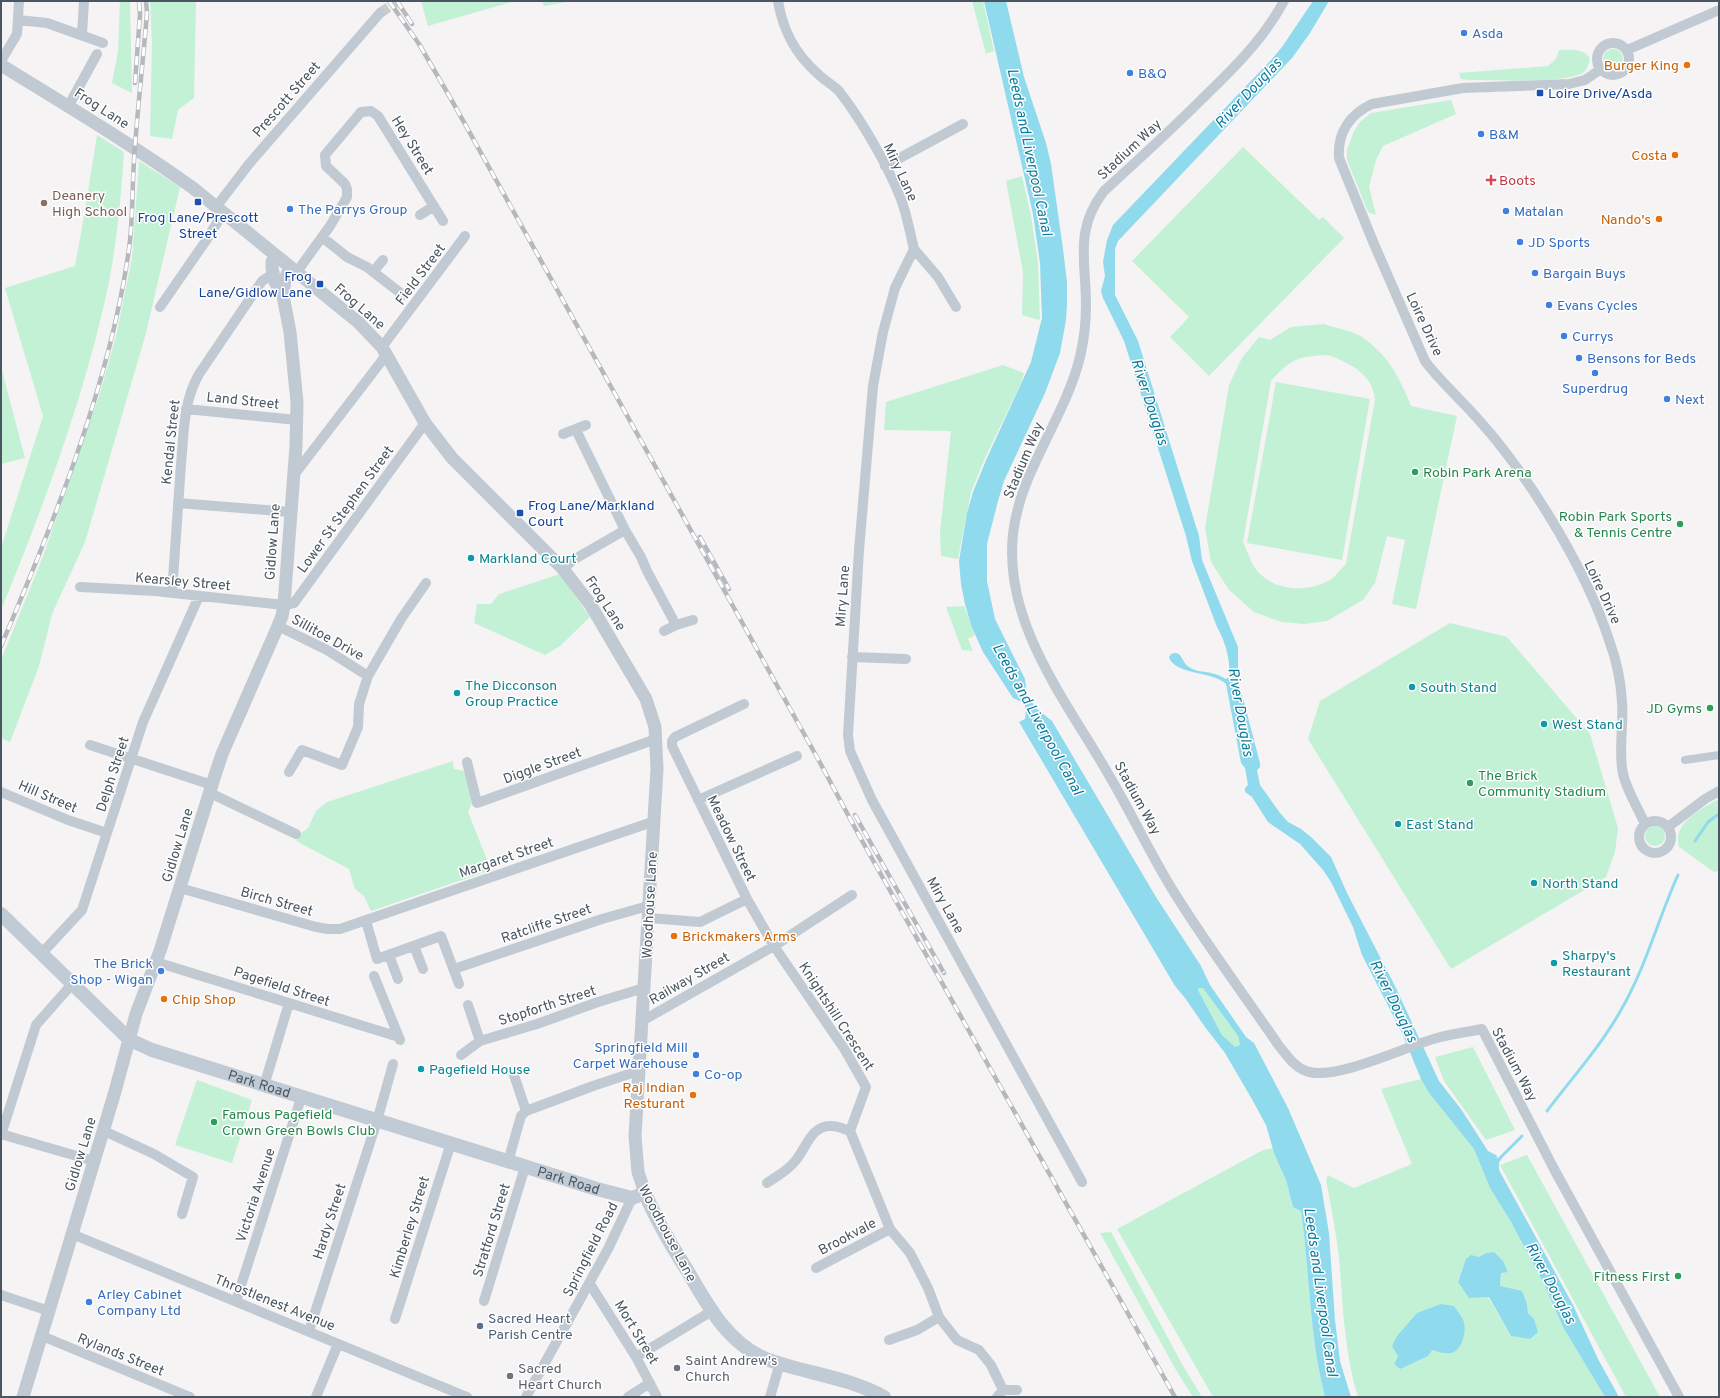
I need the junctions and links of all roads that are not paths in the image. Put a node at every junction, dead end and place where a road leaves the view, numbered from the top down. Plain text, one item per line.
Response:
1 (19, 1) edge
2 (84, 1) edge
3 (778, 1) edge
4 (1284, 1) edge
5 (1719, 10) edge
6 (380, 13) tunnel mouth
7 (18, 20) junction
8 (82, 36) junction
9 (103, 43) dead end
10 (1627, 50) junction
11 (97, 54) dead end
12 (1, 61) edge
13 (1, 65) edge
14 (1601, 69) junction
15 (69, 105) junction
16 (963, 124) dead end
17 (885, 166) junction
18 (434, 206) junction
19 (219, 210) junction
20 (420, 215) dead end
21 (443, 221) dead end
22 (465, 236) dead end
23 (322, 237) junction
24 (914, 249) junction
25 (276, 256) junction
26 (383, 260) dead end
27 (293, 270) junction
28 (373, 272) junction
29 (273, 274) junction
30 (402, 295) dead end
31 (283, 296) junction
32 (160, 307) dead end
33 (956, 307) dead end
34 (384, 351) junction
35 (186, 409) junction
36 (297, 420) junction
37 (425, 422) junction
38 (586, 426) dead end
39 (576, 430) junction
40 (563, 434) dead end
41 (293, 475) junction
42 (178, 503) junction
43 (290, 512) junction
44 (625, 530) junction
45 (563, 569) junction
46 (426, 583) dead end
47 (80, 587) dead end
48 (172, 593) junction
49 (199, 596) junction
50 (284, 605) junction
51 (692, 620) dead end
52 (676, 625) junction
53 (278, 626) junction
54 (664, 632) dead end
55 (852, 657) junction
56 (906, 659) dead end
57 (368, 676) junction
58 (744, 704) dead end
59 (652, 715) joint
60 (656, 740) junction
61 (90, 745) dead end
62 (1719, 754) edge
63 (797, 756) dead end
64 (131, 758) junction
65 (1686, 760) dead end
66 (467, 762) dead end
67 (289, 772) dead end
68 (211, 789) junction
69 (1719, 791) edge
70 (1, 792) edge
71 (698, 800) junction
72 (655, 820) junction
73 (1645, 824) junction
74 (1668, 827) junction
75 (107, 833) junction
76 (296, 834) dead end
77 (180, 888) junction
78 (852, 895) dead end
79 (747, 900) junction
80 (649, 912) junction
81 (1, 914) edge
82 (366, 921) junction
83 (414, 946) junction
84 (774, 946) junction
85 (42, 953) junction
86 (389, 955) junction
87 (156, 962) junction
88 (423, 969) dead end
89 (454, 969) junction
90 (374, 976) dead end
91 (398, 979) dead end
92 (73, 983) junction
93 (459, 984) dead end
94 (644, 988) junction
95 (290, 1003) junction
96 (468, 1005) dead end
97 (642, 1021) junction
98 (130, 1040) junction
99 (480, 1041) junction
100 (461, 1055) dead end
101 (393, 1064) dead end
102 (638, 1071) junction
103 (513, 1072) dead end
104 (264, 1086) junction
105 (301, 1098) junction
106 (526, 1111) junction
107 (377, 1121) junction
108 (104, 1130) junction
109 (850, 1131) junction
110 (1, 1134) edge
111 (451, 1143) junction
112 (94, 1161) junction
113 (508, 1162) junction
114 (526, 1167) junction
115 (1082, 1182) dead end
116 (767, 1183) dead end
117 (638, 1195) junction
118 (182, 1214) dead end
119 (890, 1228) junction
120 (72, 1234) junction
121 (816, 1268) dead end
122 (590, 1284) junction
123 (1, 1295) edge
124 (236, 1301) junction
125 (484, 1301) dead end
126 (49, 1311) junction
127 (712, 1312) junction
128 (939, 1317) junction
129 (395, 1319) dead end
130 (309, 1331) junction
131 (42, 1336) junction
132 (889, 1340) dead end
133 (338, 1344) junction
134 (636, 1357) junction
135 (780, 1363) junction
136 (650, 1383) junction
137 (1017, 1390) dead end
138 (1000, 1393) edge
139 (878, 1396) edge
140 (24, 1397) edge
141 (190, 1397) edge
142 (316, 1397) edge
143 (467, 1397) edge
144 (526, 1397) edge
145 (628, 1397) edge
146 (657, 1397) edge
147 (770, 1397) edge
148 (1679, 1397) edge

1 - 7 street
2 - 8 street
3 - 17 street, Miry Lane
4 - 148 street, Stadium Way
5 - 10 street
6 - 19 street, Prescott Street
7 - 8 street
7 - 12 street
8 - 9 street
10 - 14 street
10 - 14 street
11 - 15 street
13 - 15 street, Frog Lane
14 - 73 street, Loire Drive
15 - 19 street, Frog Lane
16 - 17 street
17 - 24 street, Miry Lane
18 - 20 street
18 - 21 street, Hey Street
18 - 23 street, Hey Street
19 - 25 street, Frog Lane
19 - 32 street, Prescott Street
22 - 34 street, Field Street
23 - 27 street
23 - 28 street
24 - 33 street
24 - 55 street, Miry Lane
25 - 27 street, Frog Lane
25 - 29 street
26 - 28 street
27 - 31 street, Gidlow Lane
27 - 34 street, Frog Lane
28 - 30 street
29 - 31 street, Gidlow Lane
29 - 35 street, Kendal Street
31 - 36 street, Gidlow Lane
34 - 37 street, Frog Lane
34 - 41 street, Field Street
35 - 36 street, Land Street
35 - 42 street, Kendal Street
36 - 41 street, Gidlow Lane
37 - 45 street, Frog Lane
37 - 50 street, Lower St Stephen Street
38 - 39 street
39 - 40 street
39 - 44 street
41 - 43 street, Gidlow Lane
42 - 43 street
42 - 48 street, Kendal Street
43 - 50 street, Gidlow Lane
44 - 45 street
44 - 52 street
45 - 59 street, Frog Lane
46 - 57 street
47 - 48 street, Kearsley Street
48 - 49 street, Kearsley Street
49 - 50 street, Kearsley Street
49 - 64 street, Delph Street
50 - 53 street, Gidlow Lane
51 - 52 street
52 - 54 street
53 - 57 street, Sillitoe Drive
53 - 68 street, Gidlow Lane
55 - 56 street
55 - 115 street, Miry Lane
57 - 67 street, Sillitoe Drive
58 - 71 street, Meadow Street
59 - 60 street, Woodhouse Lane
60 - 66 street, Diggle Street
60 - 72 street, Woodhouse Lane
61 - 64 street
62 - 65 street
63 - 71 street
64 - 68 street
64 - 75 street, Delph Street
68 - 76 street
68 - 77 street, Gidlow Lane
69 - 74 street
70 - 75 street, Hill Street
71 - 79 street, Meadow Street
72 - 80 street, Woodhouse Lane
72 - 82 street, Margaret Street
73 - 74 street
73 - 74 street
75 - 85 street, Delph Street
77 - 82 street, Birch Street
77 - 87 street, Gidlow Lane
78 - 84 street, Railway Street
79 - 80 street
79 - 84 street, Meadow Street
80 - 89 street, Ratcliffe Street
80 - 94 street, Woodhouse Lane
81 - 85 main road, Park Road
82 - 86 street
83 - 86 street
83 - 88 street
83 - 89 street
84 - 97 street, Railway Street
84 - 109 street, Knightshill Crescent
85 - 92 main road, Park Road
86 - 91 street
87 - 95 street, Pagefield Street
87 - 98 street, Gidlow Lane
89 - 93 street
90 - 95 street, Pagefield Street
92 - 98 main road, Park Road
92 - 110 street
94 - 97 street, Woodhouse Lane
94 - 99 street, Stopforth Street
95 - 104 street
96 - 99 street
97 - 102 street, Woodhouse Lane
98 - 104 main road, Park Road
98 - 108 street, Gidlow Lane
99 - 100 street, Stopforth Street
101 - 107 street, Hardy Street
102 - 106 street
102 - 117 street, Woodhouse Lane
103 - 106 street
104 - 105 main road, Park Road
105 - 107 main road, Park Road
105 - 124 street, Victoria Avenue
106 - 113 street
107 - 111 main road, Park Road
107 - 130 street, Hardy Street
108 - 112 street, Gidlow Lane
108 - 118 street
109 - 116 street
109 - 119 street
110 - 112 street
111 - 113 main road, Park Road
111 - 129 street, Kimberley Street
112 - 120 street, Gidlow Lane
113 - 114 main road, Park Road
114 - 117 main road, Park Road
114 - 125 street, Stratford Street
117 - 122 street, Springfield Road
117 - 127 main road, Woodhouse Lane
119 - 121 street, Brookvale
119 - 128 street
120 - 124 street, Throstlenest Avenue
120 - 126 street, Gidlow Lane
122 - 134 street, Mort Street
122 - 144 street, Springfield Road
123 - 126 street
124 - 130 street, Throstlenest Avenue
126 - 131 street, Gidlow Lane
127 - 134 street
127 - 135 main road, Woodhouse Lane
128 - 132 street
128 - 138 street
130 - 133 street, Throstlenest Avenue
131 - 140 street, Gidlow Lane
131 - 141 street, Rylands Street
133 - 142 street
133 - 143 street, Throstlenest Avenue
134 - 136 street, Mort Street
135 - 139 main road, Woodhouse Lane
135 - 147 street
136 - 145 street
136 - 146 street, Mort Street
137 - 138 street

